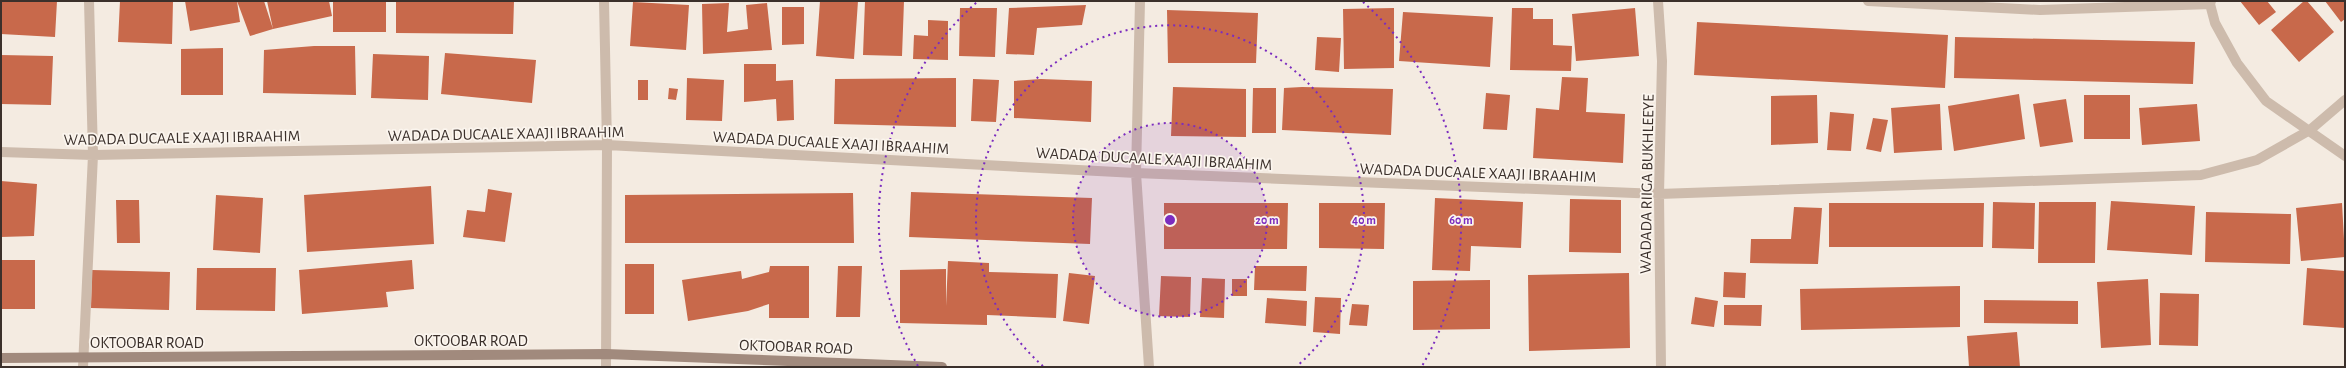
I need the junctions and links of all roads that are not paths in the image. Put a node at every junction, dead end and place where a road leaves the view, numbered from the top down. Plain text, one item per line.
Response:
1 (89, 1) edge
2 (604, 1) edge
3 (1140, 1) edge
4 (1658, 1) edge
5 (1868, 1) edge
6 (2210, 3) edge
7 (2345, 100) edge
8 (2310, 130) junction
9 (607, 145) junction
10 (1, 152) edge
11 (93, 155) junction
12 (2345, 156) edge
13 (1136, 173) junction
14 (1659, 194) junction
15 (606, 354) junction
16 (1, 358) edge
17 (83, 362) edge
18 (606, 367) edge
19 (942, 367) edge
20 (1149, 367) edge
21 (1660, 367) edge

1 - 11 street
2 - 9 street
3 - 13 street
4 - 14 street, WADADA RIIGA BUKHLEEYE
5 - 6 street
6 - 8 street
7 - 8 street, WADADA DUCAALE XAAJI IBRAAHIM
8 - 12 street
8 - 14 street, WADADA DUCAALE XAAJI IBRAAHIM
9 - 11 street, WADADA DUCAALE XAAJI IBRAAHIM
9 - 13 street, WADADA DUCAALE XAAJI IBRAAHIM
9 - 15 street
10 - 11 street, WADADA DUCAALE XAAJI IBRAAHIM
11 - 17 street
13 - 14 street, WADADA DUCAALE XAAJI IBRAAHIM
13 - 20 street
14 - 21 street, WADADA RIIGA BUKHLEEYE
15 - 17 street, OKTOOBAR ROAD
15 - 18 street
15 - 19 street, OKTOOBAR ROAD
16 - 17 street, OKTOOBAR ROAD

